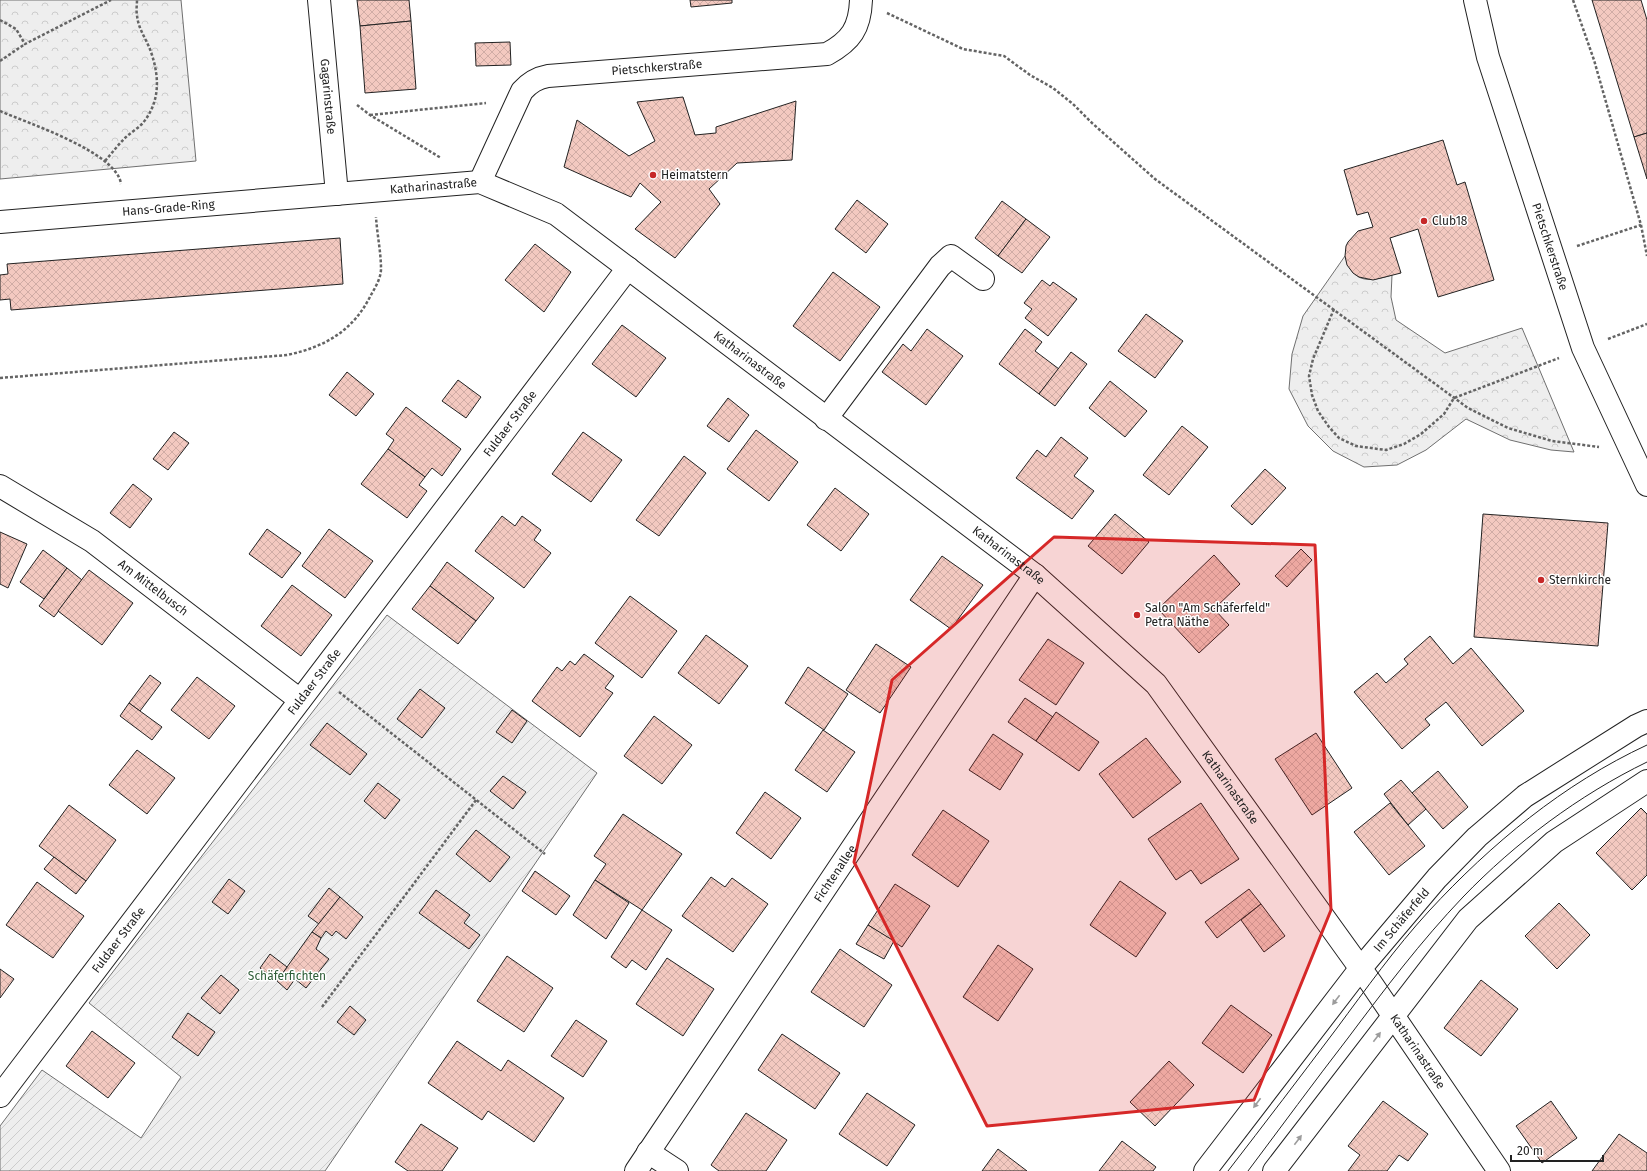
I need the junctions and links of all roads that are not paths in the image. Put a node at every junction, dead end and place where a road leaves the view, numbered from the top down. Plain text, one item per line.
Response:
1 (319, 0) edge
2 (1475, 0) edge
3 (861, 1) edge
4 (480, 182) junction
5 (337, 194) junction
6 (0, 222) edge
7 (628, 268) junction
8 (982, 279) dead end
9 (826, 419) junction
10 (1647, 485) edge
11 (0, 486) edge
12 (1035, 575) junction
13 (300, 700) junction
14 (1647, 721) edge
15 (1647, 781) edge
16 (1360, 969) junction
17 (1392, 1016) junction
18 (0, 1096) edge
19 (648, 1152) junction
20 (636, 1171) edge
21 (678, 1171) edge
22 (1206, 1171) edge
23 (1274, 1171) edge
24 (1500, 1171) edge

1 - 5 street, Gagarinstraße
2 - 10 street, Pietschkerstraße
3 - 4 street, Pietschkerstraße
4 - 5 street, Katharinastraße
4 - 7 street, Katharinastraße
5 - 6 street, Hans-Grade-Ring
7 - 9 street, Katharinastraße
7 - 13 street, Fuldaer Straße
8 - 9 street
9 - 12 street, Katharinastraße
11 - 13 street, Am Mittelbusch
12 - 16 street, Katharinastraße
12 - 19 street, Fichtenallee
13 - 18 street, Fuldaer Straße
14 - 16 street, Im Schäferfeld
15 - 17 street
16 - 17 street, Katharinastraße
16 -> 22 street, Im Schäferfeld
23 -> 17 street
17 - 24 street, Katharinastraße
19 - 20 street, Fichtenallee
19 - 21 street

